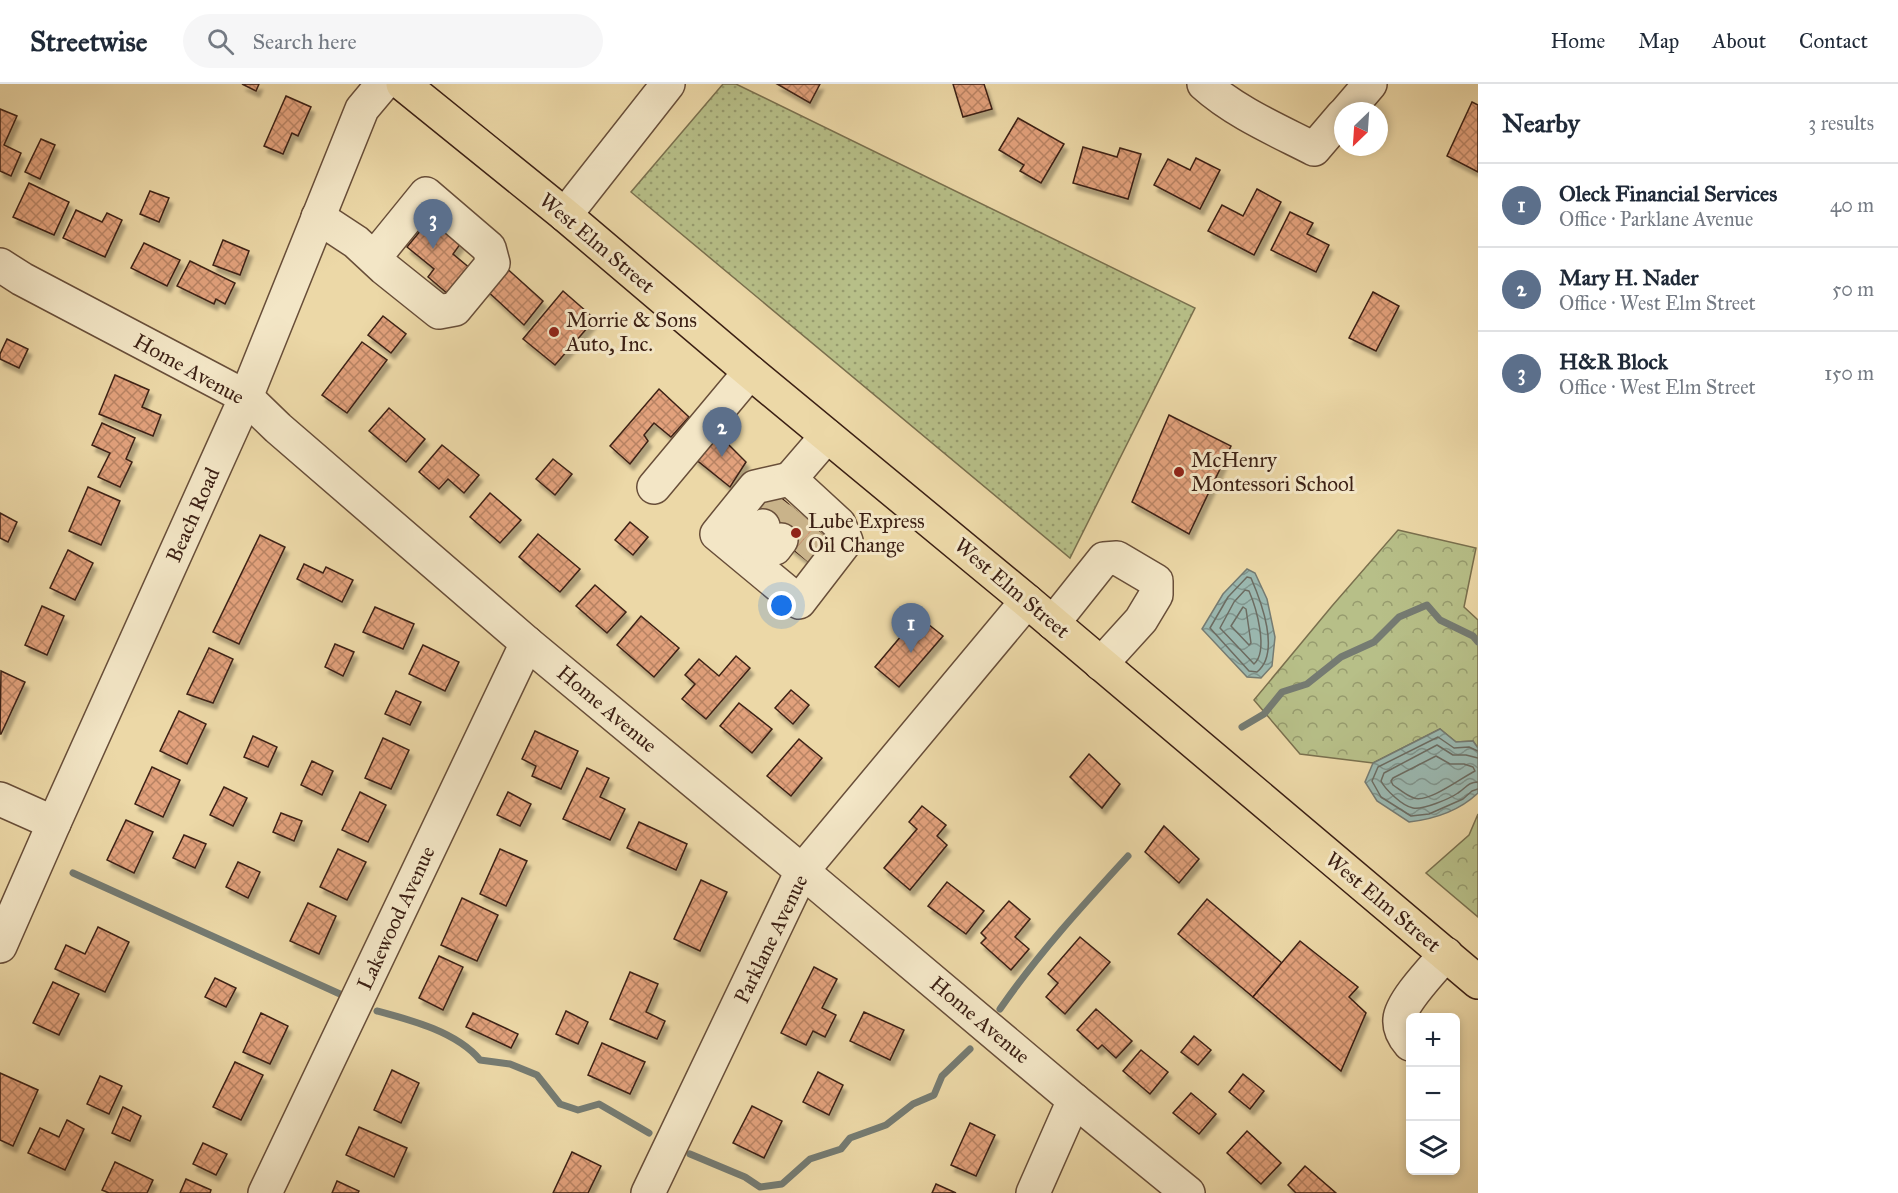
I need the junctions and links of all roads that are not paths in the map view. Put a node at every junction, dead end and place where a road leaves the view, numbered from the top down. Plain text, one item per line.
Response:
1 (383, 84) edge
2 (404, 84) edge
3 (668, 84) edge
4 (1204, 84) edge
5 (1370, 84) edge
6 (1355, 102) edge
7 (1334, 126) edge
8 (565, 215) junction
9 (318, 217) junction
10 (379, 263) junction
11 (0, 265) edge
12 (750, 372) junction
13 (246, 397) junction
14 (827, 436) junction
15 (654, 487) dead end
16 (795, 499) junction
17 (824, 541) junction
18 (784, 589) junction
19 (1028, 601) junction
20 (1053, 623) junction
21 (527, 643) junction
22 (1101, 664) junction
23 (0, 799) edge
24 (54, 823) junction
25 (802, 871) junction
26 (0, 946) edge
27 (1446, 954) junction
28 (1478, 982) edge
29 (1406, 1039) edge
30 (1074, 1100) junction
31 (265, 1193) edge
32 (648, 1193) edge
33 (1033, 1193) edge
34 (1188, 1193) edge

1 - 9 street, Beach Road
2 - 8 main road, West Elm Street
3 - 8 street
4 - 7 street
5 - 6 street
8 - 12 main road, West Elm Street
9 - 10 street
9 - 13 street, Beach Road
10 - 10 street
11 - 13 street, Home Avenue
12 - 14 main road, West Elm Street
12 - 15 street
13 - 21 street, Home Avenue
13 - 24 street, Beach Road
14 - 16 street
14 - 19 main road, West Elm Street
16 - 17 street
16 - 18 street
17 - 18 street
17 - 18 street
19 - 20 main road, West Elm Street
19 - 25 street, Parklane Avenue
20 - 22 main road, West Elm Street
20 - 22 street
21 - 25 street, Home Avenue
21 - 31 street, Lakewood Avenue
22 - 27 main road, West Elm Street
23 - 24 street
24 - 26 street, Beach Road
25 - 30 street, Home Avenue
25 - 32 street, Parklane Avenue
27 - 28 main road, West Elm Street
27 - 29 street
30 - 33 street
30 - 34 street, Home Avenue

